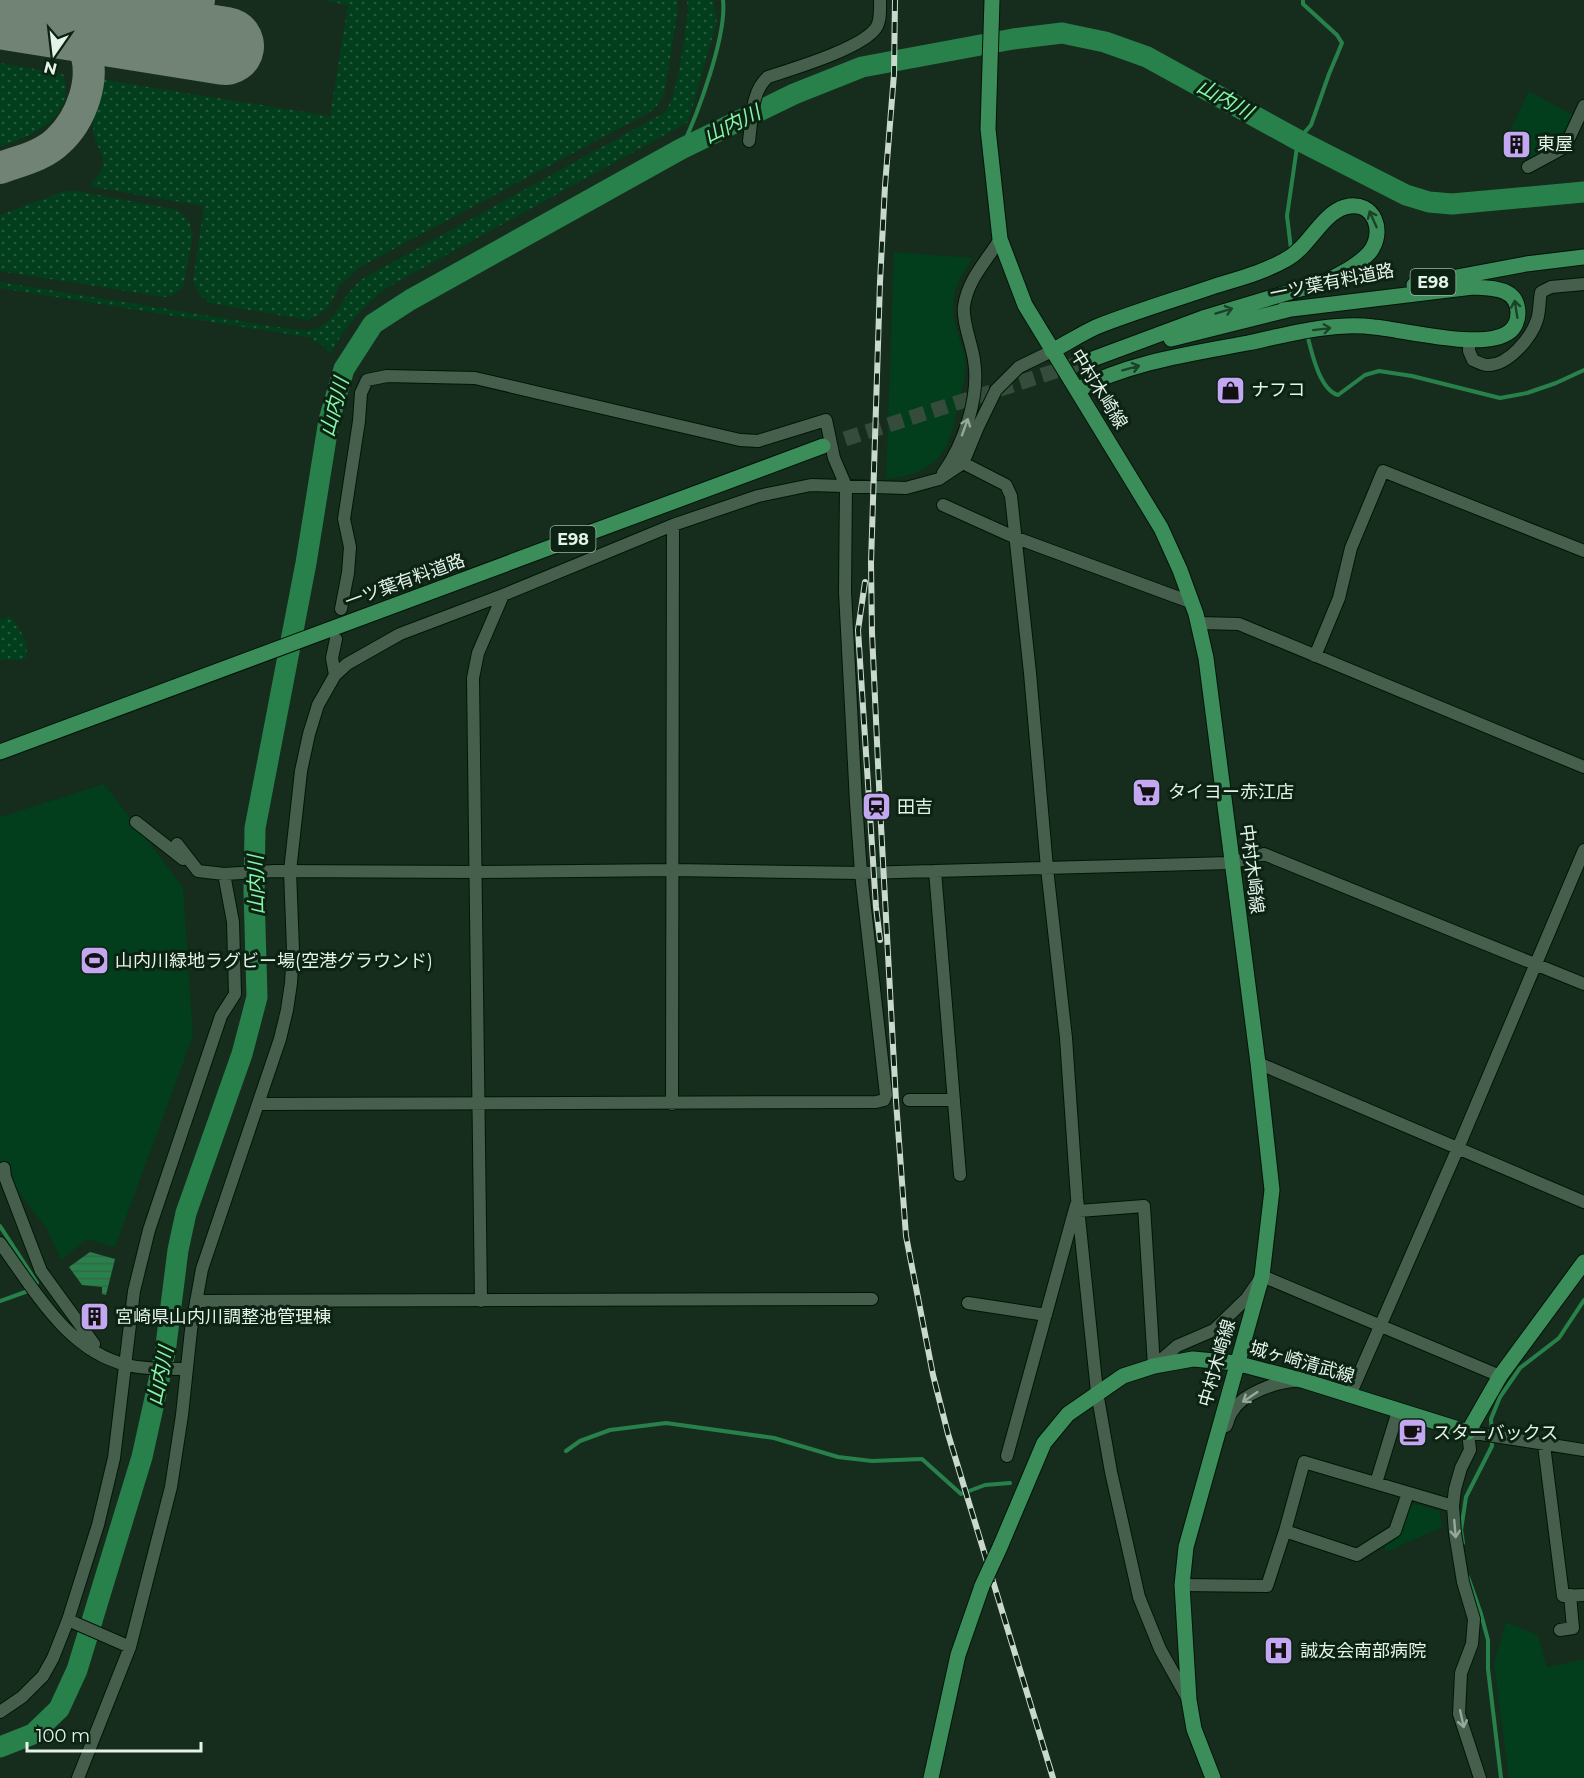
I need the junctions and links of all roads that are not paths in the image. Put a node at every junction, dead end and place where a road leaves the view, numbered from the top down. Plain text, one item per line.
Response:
1 (880, 0) edge
2 (992, 6) edge
3 (1584, 106) edge
4 (749, 141) dead end
5 (1528, 167) dead end
6 (1000, 239) junction
7 (1584, 257) edge
8 (1584, 284) edge
9 (1283, 310) junction
10 (1469, 340) junction
11 (1052, 351) junction
12 (1077, 390) junction
13 (823, 446) tunnel mouth
14 (963, 463) junction
15 (939, 479) junction
16 (846, 486) junction
17 (943, 505) dead end
18 (673, 525) junction
19 (1014, 537) junction
20 (1584, 551) edge
21 (503, 595) junction
22 (1193, 603) junction
23 (341, 609) dead end
24 (1198, 623) junction
25 (329, 636) junction
26 (1315, 656) junction
27 (335, 675) junction
28 (0, 752) edge
29 (1584, 767) edge
30 (136, 822) dead end
31 (177, 844) dead end
32 (1584, 850) edge
33 (1231, 863) junction
34 (1047, 868) junction
35 (673, 870) junction
36 (198, 871) junction
37 (935, 871) junction
38 (290, 872) junction
39 (476, 872) junction
40 (861, 873) junction
41 (229, 874) junction
42 (1536, 963) junction
43 (1584, 984) edge
44 (1258, 1063) junction
45 (909, 1100) dead end
46 (954, 1100) junction
47 (258, 1104) junction
48 (672, 1104) junction
49 (477, 1105) junction
50 (1458, 1148) junction
51 (4, 1168) dead end
52 (960, 1175) dead end
53 (1584, 1202) edge
54 (1078, 1205) junction
55 (0, 1243) edge
56 (1584, 1262) edge
57 (1262, 1276) junction
58 (872, 1299) dead end
59 (196, 1301) junction
60 (481, 1301) junction
61 (968, 1303) dead end
62 (1046, 1315) junction
63 (1381, 1325) junction
64 (90, 1349) junction
65 (1236, 1363) junction
66 (129, 1366) junction
67 (1154, 1366) junction
68 (181, 1369) junction
69 (1500, 1376) junction
70 (1305, 1381) junction
71 (1097, 1392) junction
72 (1350, 1395) junction
73 (1398, 1411) junction
74 (1468, 1432) junction
75 (1544, 1445) junction
76 (1584, 1450) edge
77 (1211, 1455) junction
78 (1007, 1456) dead end
79 (1376, 1483) junction
80 (1408, 1493) junction
81 (1453, 1506) junction
82 (1285, 1531) junction
83 (1182, 1585) junction
84 (1570, 1595) junction
85 (1584, 1595) edge
86 (68, 1620) junction
87 (1560, 1630) dead end
88 (129, 1647) junction
89 (1189, 1700) junction
90 (0, 1712) edge
91 (78, 1778) edge
92 (931, 1778) edge
93 (1213, 1778) edge
94 (1480, 1778) edge

1 - 4 street
2 - 6 main road, 中村木崎線
3 - 5 street
6 - 11 main road, 中村木崎線
15 -> 6 street
7 - 9 main road, 一ツ葉有料道路 / E98
8 - 10 street
10 -> 9 main road
9 -> 11 main road, 一ツ葉有料道路 / E98
12 -> 10 main road
11 - 12 main road, 中村木崎線
11 - 14 street
12 - 22 main road, 中村木崎線
13 - 25 main road, 一ツ葉有料道路 / E98
14 - 15 street
14 - 19 street
15 - 16 street
16 - 18 street
16 - 23 street
16 - 40 street
17 - 19 street
18 - 21 street
18 - 35 street
19 - 22 street
19 - 34 street
20 - 26 street
21 - 27 street
21 - 39 street
22 - 24 main road, 中村木崎線
24 - 26 street
24 - 33 main road, 中村木崎線
25 - 27 street
25 - 28 main road, 一ツ葉有料道路 / E98
26 - 29 street
27 - 38 street
30 - 36 street
31 - 36 street
32 - 42 street
33 - 34 street
33 - 42 street
33 - 44 main road, 中村木崎線
34 - 37 street
34 - 54 street
35 - 39 street
35 - 40 street
35 - 48 street
36 - 41 street
37 - 40 street
37 - 46 street
38 - 39 street
38 - 41 street
38 - 47 street
39 - 49 street
40 - 48 street
41 - 66 street
42 - 43 street
42 - 50 street
44 - 50 street
44 - 57 main road, 中村木崎線
45 - 46 street
46 - 52 street
47 - 49 street
47 - 59 street
48 - 49 street
49 - 60 street
50 - 53 street
50 - 63 street
51 - 64 street
54 - 62 street
54 - 67 street
54 - 71 street
55 - 64 street
56 - 69 main road
57 - 63 street
57 - 65 main road, 中村木崎線
57 - 67 street
58 - 60 street
59 - 60 street
59 - 68 street
61 - 62 street
62 - 78 street
63 - 69 street
63 - 72 street
64 - 66 street
65 - 67 main road, 城ヶ崎清武線
65 - 70 main road, 城ヶ崎清武線
65 - 77 main road, 中村木崎線
66 - 68 street
66 - 86 street
67 - 71 main road, 城ヶ崎清武線
68 - 88 street
69 - 74 main road
70 - 72 main road, 城ヶ崎清武線
70 -> 77 street
71 - 89 street
71 - 92 main road, 城ヶ崎清武線, bridge
72 - 73 main road, 城ヶ崎清武線
73 - 74 main road, 城ヶ崎清武線
73 - 79 street
74 - 75 street
74 - 81 street
75 - 76 street
75 - 84 street
77 - 83 main road, 中村木崎線
79 - 80 street
79 - 82 street
80 - 81 street
80 - 82 street
81 -> 94 street
82 - 83 street
83 - 89 main road, 中村木崎線
84 - 85 street
84 - 87 street
86 - 88 street
86 - 90 street
88 - 91 street
89 - 93 main road, 中村木崎線

